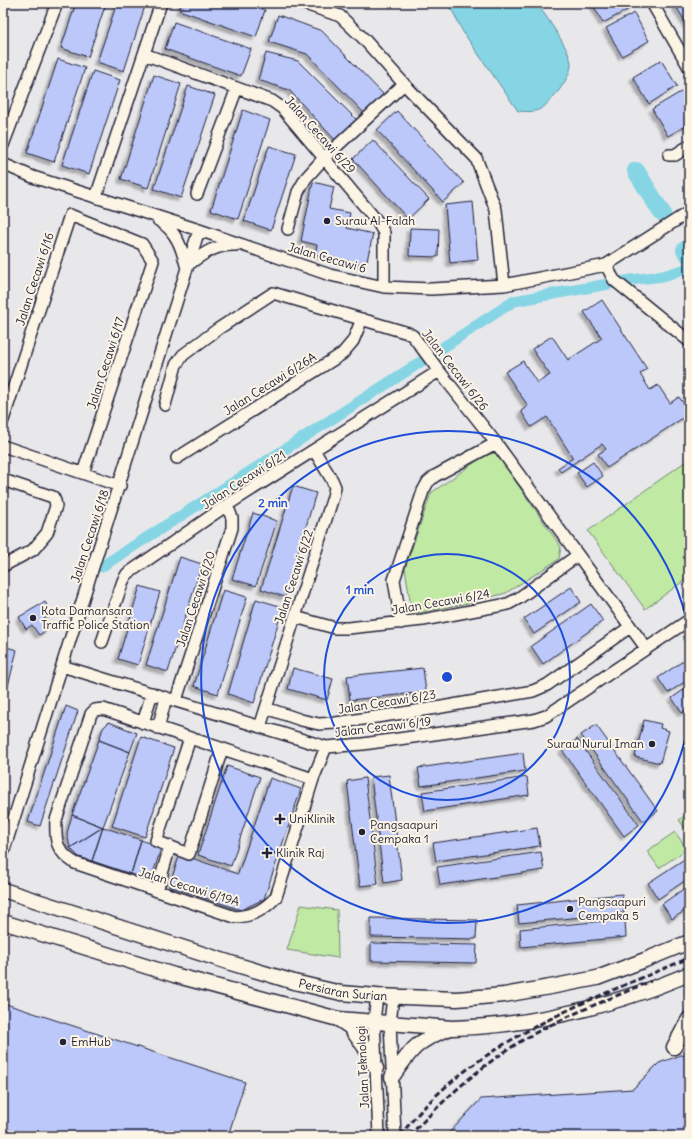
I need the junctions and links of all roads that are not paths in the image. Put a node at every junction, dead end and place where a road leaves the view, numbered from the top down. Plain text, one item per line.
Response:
1 (57, 3) edge
2 (161, 3) edge
3 (302, 3) edge
4 (652, 3) edge
5 (144, 54) junction
6 (689, 67) edge
7 (404, 84) junction
8 (237, 88) junction
9 (3, 145) edge
10 (689, 146) edge
11 (669, 155) dead end
12 (324, 158) junction
13 (3, 164) edge
14 (197, 194) dead end
15 (96, 197) junction
16 (689, 212) edge
17 (149, 214) junction
18 (288, 229) dead end
19 (199, 230) junction
20 (245, 246) junction
21 (153, 261) joint
22 (606, 265) junction
23 (188, 266) junction
24 (504, 285) junction
25 (384, 287) junction
26 (362, 319) junction
27 (689, 341) edge
28 (439, 371) junction
29 (166, 405) dead end
30 (3, 420) edge
31 (496, 443) junction
32 (3, 446) edge
33 (314, 450) junction
34 (177, 458) dead end
35 (83, 473) junction
36 (3, 480) edge
37 (120, 486) junction
38 (227, 505) junction
39 (578, 556) junction
40 (3, 566) edge
41 (295, 617) junction
42 (689, 620) edge
43 (401, 623) junction
44 (630, 627) junction
45 (102, 642) dead end
46 (646, 648) junction
47 (62, 666) junction
48 (152, 693) junction
49 (171, 699) junction
50 (265, 712) junction
51 (144, 723) junction
52 (260, 727) junction
53 (158, 728) junction
54 (190, 738) junction
55 (326, 747) junction
56 (222, 749) junction
57 (313, 779) junction
58 (170, 846) junction
59 (3, 851) edge
60 (3, 882) edge
61 (3, 890) edge
62 (157, 891) junction
63 (19, 895) junction
64 (3, 922) edge
65 (689, 942) edge
66 (689, 974) edge
67 (377, 996) junction
68 (393, 997) junction
69 (689, 1018) edge
70 (338, 1019) junction
71 (374, 1022) junction
72 (390, 1023) junction
73 (452, 1028) junction
74 (674, 1048) dead end
75 (376, 1068) junction
76 (392, 1077) junction
77 (379, 1136) edge
78 (395, 1136) edge

1 - 9 street
2 - 5 street
3 - 7 street
4 - 6 street
5 - 8 street, Jalan Cecawi 6/29
5 - 15 street
7 - 12 street
7 - 24 street
8 - 12 street, Jalan Cecawi 6/29
8 - 14 street
10 - 11 street
12 - 18 street
12 - 25 street, Jalan Cecawi 6/29
13 - 15 street, Jalan Cecawi 6
15 - 17 street, Jalan Cecawi 6
16 - 22 street, Jalan Cecawi 6
17 - 19 street, Jalan Cecawi 6
17 - 23 street
19 - 20 street, Jalan Cecawi 6
19 - 23 street, Jalan Cecawi 6/18
20 - 23 street
20 - 25 street, Jalan Cecawi 6
21 - 30 street, Jalan Cecawi 6/16
21 - 35 street, Jalan Cecawi 6/17
22 - 24 street, Jalan Cecawi 6
22 - 27 street
23 - 37 street, Jalan Cecawi 6/18
24 - 25 street, Jalan Cecawi 6
26 - 28 street, Jalan Cecawi 6/26
26 - 29 street, Jalan Cecawi 6/26
26 - 34 street, Jalan Cecawi 6/26A
28 - 31 street, Jalan Cecawi 6/26
28 - 33 street, Jalan Cecawi 6/21
31 - 39 street, Jalan Cecawi 6/26
31 - 43 street
32 - 35 street
33 - 38 street, Jalan Cecawi 6/21
33 - 41 street, Jalan Cecawi 6/22
35 - 37 street
36 - 40 street
37 - 47 street, Jalan Cecawi 6/18
38 - 45 street, Jalan Cecawi 6/21
38 - 49 street, Jalan Cecawi 6/20
39 - 43 street, Jalan Cecawi 6/24
39 - 44 street, Jalan Cecawi 6/26
41 - 43 street, Jalan Cecawi 6/24
41 - 50 street, Jalan Cecawi 6/22
42 - 46 street, Jalan Cecawi 6/19
44 - 46 street, Jalan Cecawi 6/26
44 - 50 street, Jalan Cecawi 6/23
46 - 55 street, Jalan Cecawi 6/19
47 - 48 street, Jalan Cecawi 6/19
47 - 59 street, Jalan Cecawi 6/18
48 - 49 street, Jalan Cecawi 6/19
48 - 51 street
49 - 52 street, Jalan Cecawi 6/19
49 - 53 street, Jalan Cecawi 6/20
50 - 52 street
51 - 53 street, Jalan Cecawi 6/19A
51 - 62 street, Jalan Cecawi 6/19A
52 - 55 street, Jalan Cecawi 6/19
53 - 54 street, Jalan Cecawi 6/19A
54 - 56 street, Jalan Cecawi 6/19A
54 - 58 street
55 - 57 street
56 - 57 street, Jalan Cecawi 6/19A
56 - 58 street
57 - 62 street, Jalan Cecawi 6/19A
58 - 62 street
60 - 63 street
61 - 63 main road, Persiaran Surian
63 - 67 main road, Persiaran Surian
64 - 70 main road
65 - 68 main road, Persiaran Surian
66 - 73 main road
67 - 68 main road, Persiaran Surian
67 - 71 street, Jalan Teknologi
68 - 72 street
69 - 74 main road
70 - 71 main road
70 - 75 main road
71 - 72 main road
71 - 75 street, Jalan Teknologi
72 - 73 main road
72 - 76 street
73 - 76 main road
75 - 77 street, Jalan Teknologi
76 - 78 street

